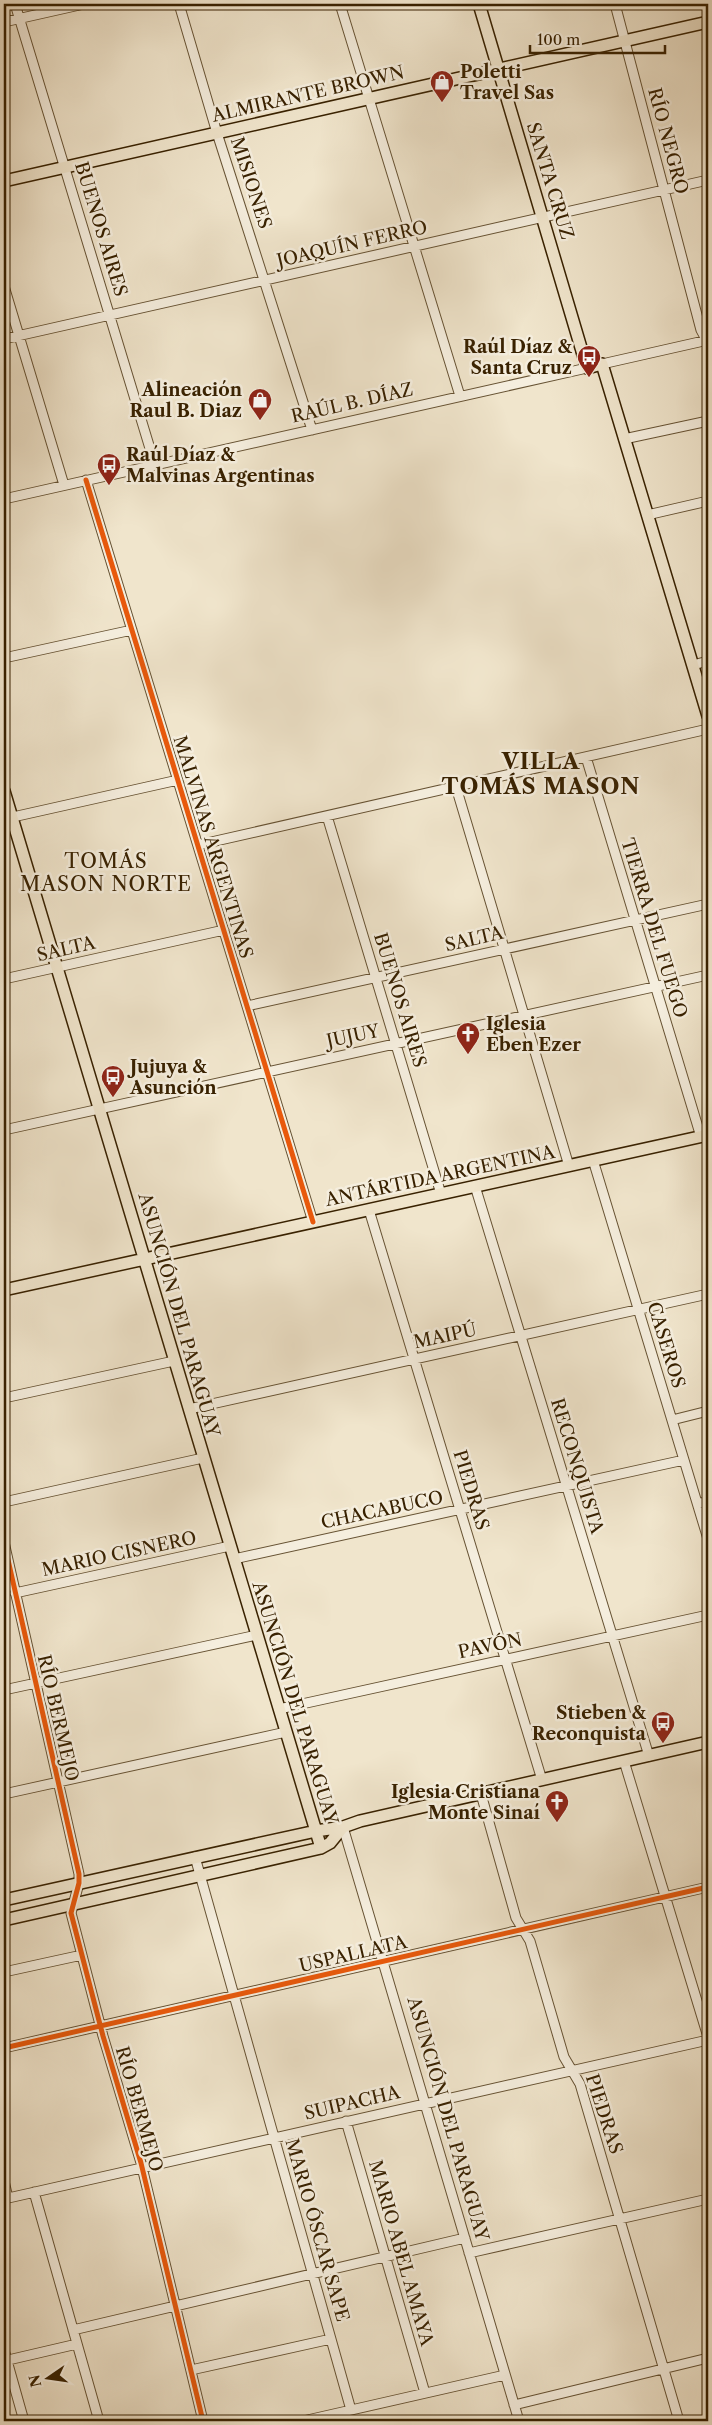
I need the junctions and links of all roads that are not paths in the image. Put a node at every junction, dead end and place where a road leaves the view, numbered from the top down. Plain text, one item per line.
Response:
1 (15, 4) edge
2 (84, 4) edge
3 (178, 4) edge
4 (340, 4) edge
5 (479, 4) edge
6 (615, 4) edge
7 (19, 19) junction
8 (4, 22) edge
9 (708, 22) edge
10 (625, 40) junction
11 (498, 69) junction
12 (369, 98) junction
13 (217, 133) junction
14 (65, 167) junction
15 (708, 180) edge
16 (4, 181) edge
17 (664, 190) junction
18 (542, 218) junction
19 (414, 247) junction
20 (266, 280) junction
21 (4, 286) edge
22 (110, 315) junction
23 (19, 336) junction
24 (4, 339) edge
25 (708, 342) edge
26 (602, 364) junction
27 (587, 368) junction
28 (460, 396) junction
29 (708, 421) edge
30 (312, 430) junction
31 (624, 439) junction
32 (155, 465) junction
33 (86, 480) junction
34 (64, 485) junction
35 (4, 499) edge
36 (708, 501) edge
37 (647, 515) junction
38 (132, 630) junction
39 (4, 658) edge
40 (708, 661) edge
41 (692, 664) junction
42 (708, 716) edge
43 (708, 729) edge
44 (586, 757) junction
45 (178, 780) junction
46 (456, 786) junction
47 (4, 792) edge
48 (327, 816) junction
49 (8, 818) edge
50 (198, 845) junction
51 (708, 904) edge
52 (635, 920) junction
53 (224, 930) junction
54 (504, 949) junction
55 (57, 967) junction
56 (708, 975) edge
57 (376, 978) junction
58 (4, 979) edge
59 (655, 986) junction
60 (248, 1006) junction
61 (524, 1015) junction
62 (396, 1044) junction
63 (268, 1072) junction
64 (100, 1109) junction
65 (4, 1130) edge
66 (705, 1136) edge
67 (593, 1160) junction
68 (569, 1166) junction
69 (475, 1186) junction
70 (441, 1194) junction
71 (369, 1210) junction
72 (313, 1222) junction
73 (144, 1259) junction
74 (4, 1290) edge
75 (708, 1294) edge
76 (638, 1310) junction
77 (521, 1336) junction
78 (414, 1359) junction
79 (174, 1362) junction
80 (4, 1398) edge
81 (189, 1409) junction
82 (708, 1411) edge
83 (672, 1420) junction
84 (203, 1458) junction
85 (684, 1460) junction
86 (567, 1486) junction
87 (708, 1501) edge
88 (4, 1502) edge
89 (698, 1504) junction
90 (460, 1510) junction
91 (708, 1539) edge
92 (4, 1542) edge
93 (230, 1546) junction
94 (234, 1559) junction
95 (15, 1593) junction
96 (708, 1615) edge
97 (257, 1635) junction
98 (612, 1636) junction
99 (506, 1660) junction
100 (36, 1683) junction
101 (4, 1690) edge
102 (279, 1709) junction
103 (286, 1732) junction
104 (708, 1742) edge
105 (649, 1756) junction
106 (624, 1761) junction
107 (542, 1780) junction
108 (58, 1782) junction
109 (4, 1794) edge
110 (481, 1794) junction
111 (343, 1827) junction
112 (316, 1831) junction
113 (321, 1848) junction
114 (195, 1857) junction
115 (200, 1876) junction
116 (79, 1883) junction
117 (708, 1887) edge
118 (666, 1897) junction
119 (4, 1900) edge
120 (72, 1904) junction
121 (4, 1920) edge
122 (523, 1930) junction
123 (82, 1955) junction
124 (383, 1962) junction
125 (4, 1972) edge
126 (234, 1996) junction
127 (101, 2026) junction
128 (708, 2038) edge
129 (4, 2048) edge
130 (572, 2071) junction
131 (425, 2104) junction
132 (346, 2121) junction
133 (274, 2137) junction
134 (142, 2168) junction
135 (4, 2181) edge
136 (34, 2192) junction
137 (6, 2199) edge
138 (708, 2199) edge
139 (620, 2219) junction
140 (464, 2238) junction
141 (469, 2254) junction
142 (385, 2256) junction
143 (313, 2273) junction
144 (175, 2306) junction
145 (73, 2330) junction
146 (331, 2339) junction
147 (77, 2344) junction
148 (4, 2350) edge
149 (708, 2358) edge
150 (5, 2360) edge
151 (664, 2369) junction
152 (191, 2370) junction
153 (505, 2375) junction
154 (424, 2393) junction
155 (514, 2405) junction
156 (351, 2410) junction
157 (24, 2421) edge
158 (99, 2421) edge
159 (203, 2421) edge
160 (303, 2421) edge
161 (519, 2421) edge
162 (679, 2421) edge

1 - 7 street, BUENOS AIRES
2 - 7 street
3 - 13 street, MISIONES
4 - 12 street
5 - 11 main road, SANTA CRUZ
6 - 10 street, RÍO NEGRO
7 - 8 street
7 - 14 street, BUENOS AIRES
9 - 10 main road, ALMIRANTE BROWN
10 - 11 main road, ALMIRANTE BROWN
10 - 17 street, RÍO NEGRO
11 - 12 main road, ALMIRANTE BROWN
11 - 18 main road, SANTA CRUZ
12 - 13 main road, ALMIRANTE BROWN
12 - 19 street
13 - 14 main road, ALMIRANTE BROWN
13 - 20 street, MISIONES
14 - 16 main road, ALMIRANTE BROWN
14 - 22 street, BUENOS AIRES
15 - 17 street, JOAQUÍN FERRO
17 - 18 street, JOAQUÍN FERRO
17 - 25 street, RÍO NEGRO
18 - 19 street, JOAQUÍN FERRO
18 - 27 main road, SANTA CRUZ
19 - 20 street, JOAQUÍN FERRO
19 - 28 street
20 - 22 street, JOAQUÍN FERRO
20 - 30 street, MISIONES
21 - 23 street
22 - 23 street, JOAQUÍN FERRO
22 - 32 street, BUENOS AIRES
23 - 24 street, JOAQUÍN FERRO
23 - 34 street
25 - 26 street, RAÚL B. DÍAZ
26 - 27 main road, RAÚL B. DÍAZ
26 - 31 main road
27 - 28 street, RAÚL B. DÍAZ
28 - 30 street, RAÚL B. DÍAZ
29 - 31 street
30 - 32 street, RAÚL B. DÍAZ
31 - 37 main road
32 - 33 street, RAÚL B. DÍAZ
33 - 34 street, RAÚL B. DÍAZ
33 - 38 street, MALVINAS ARGENTINAS
34 - 35 street, RAÚL B. DÍAZ
36 - 37 street
37 - 41 main road
38 - 39 street
38 - 45 street, MALVINAS ARGENTINAS
40 - 41 street
41 - 42 main road
43 - 44 street
44 - 46 street
44 - 52 street, TIERRA DEL FUEGO
45 - 49 street
45 - 50 street, MALVINAS ARGENTINAS
46 - 48 street
46 - 54 street
47 - 49 main road, ASUNCIÓN DEL PARAGUAY
48 - 50 street
48 - 57 street, BUENOS AIRES
49 - 55 main road, ASUNCIÓN DEL PARAGUAY
50 - 53 street, MALVINAS ARGENTINAS
51 - 52 street, SALTA
52 - 54 street, SALTA
52 - 59 street, TIERRA DEL FUEGO
53 - 55 street, SALTA
53 - 60 street, MALVINAS ARGENTINAS
54 - 57 street, SALTA
54 - 61 street
55 - 58 street, SALTA
55 - 64 main road, ASUNCIÓN DEL PARAGUAY
56 - 59 street, JUJUY
57 - 60 street, SALTA
57 - 62 street, BUENOS AIRES
59 - 61 street, JUJUY
59 - 66 street, TIERRA DEL FUEGO
60 - 63 street, MALVINAS ARGENTINAS
61 - 62 street, JUJUY
61 - 68 street
62 - 63 street, JUJUY
62 - 70 street, BUENOS AIRES
63 - 64 street, JUJUY
63 - 72 street, MALVINAS ARGENTINAS
64 - 65 street, JUJUY
64 - 73 main road, ASUNCIÓN DEL PARAGUAY
66 - 67 main road, ANTÁRTIDA ARGENTINA
67 - 68 main road, ANTÁRTIDA ARGENTINA
67 - 76 street, CASEROS
68 - 69 main road, ANTÁRTIDA ARGENTINA
69 - 70 main road, ANTÁRTIDA ARGENTINA
69 - 77 street, RECONQUISTA
70 - 71 main road, ANTÁRTIDA ARGENTINA
71 - 72 main road, ANTÁRTIDA ARGENTINA
71 - 78 street, PIEDRAS
72 - 73 main road, ANTÁRTIDA ARGENTINA
73 - 74 main road, ANTÁRTIDA ARGENTINA
73 - 79 main road, ASUNCIÓN DEL PARAGUAY
75 - 76 street, MAIPÚ
76 - 77 street, MAIPÚ
76 - 83 street, CASEROS
77 - 78 street, MAIPÚ
77 - 86 street, RECONQUISTA
78 - 81 street, MAIPÚ
78 - 90 street, PIEDRAS
79 - 80 street
79 - 81 main road, ASUNCIÓN DEL PARAGUAY
81 - 84 main road, ASUNCIÓN DEL PARAGUAY
82 - 83 street
83 - 85 street, CASEROS
84 - 88 street
84 - 93 main road, ASUNCIÓN DEL PARAGUAY
85 - 86 street, CHACABUCO
85 - 89 street, CASEROS
86 - 90 street, CHACABUCO
86 - 98 street, RECONQUISTA
87 - 89 street
89 - 91 street, CASEROS
90 - 94 street, CHACABUCO
90 - 99 street, PIEDRAS
92 - 95 street, RÍO BERMEJO
93 - 94 main road, ASUNCIÓN DEL PARAGUAY
93 - 95 street, MARIO CISNERO
94 - 97 main road, ASUNCIÓN DEL PARAGUAY
95 - 100 street, RÍO BERMEJO
96 - 98 street, PAVÓN
97 - 100 street
97 - 102 main road, ASUNCIÓN DEL PARAGUAY
98 - 99 street, PAVÓN
98 - 105 street, RECONQUISTA
99 - 102 street, PAVÓN
99 - 107 street, PIEDRAS
100 - 101 street
100 - 108 street, RÍO BERMEJO
102 - 103 main road, ASUNCIÓN DEL PARAGUAY
103 - 108 street
103 - 112 main road, ASUNCIÓN DEL PARAGUAY
104 - 105 main road
105 - 106 main road
106 - 107 main road
106 - 118 street
107 - 110 main road
108 - 109 street
108 - 116 street, RÍO BERMEJO
110 - 111 main road
110 - 122 street, PIEDRAS
111 - 112 main road
111 - 113 main road
111 - 124 street, ASUNCIÓN DEL PARAGUAY
112 - 113 main road, ASUNCIÓN DEL PARAGUAY
112 - 114 main road
113 - 115 main road
114 - 115 street, MARIO ÓSCAR SAPE
114 - 116 main road
115 - 120 main road
115 - 126 street, MARIO ÓSCAR SAPE
116 - 119 main road
116 - 120 street, RÍO BERMEJO
117 - 118 street, USPALLATA
118 - 122 street, USPALLATA
118 - 128 street
120 - 121 main road
120 - 123 street, RÍO BERMEJO
122 - 124 street, USPALLATA
122 - 130 street, PIEDRAS
123 - 125 street
123 - 127 street, RÍO BERMEJO
124 - 126 street, USPALLATA
124 - 131 street, ASUNCIÓN DEL PARAGUAY
126 - 127 street, USPALLATA
126 - 133 street, MARIO ÓSCAR SAPE
127 - 129 street, USPALLATA
127 - 134 street, RÍO BERMEJO
128 - 130 street, SUIPACHA
130 - 131 street, SUIPACHA
130 - 139 street, PIEDRAS
131 - 132 street, SUIPACHA
131 - 140 street, ASUNCIÓN DEL PARAGUAY
132 - 133 street, SUIPACHA
132 - 142 street, MARIO ABEL AMAYA
133 - 134 street, SUIPACHA
133 - 143 street, MARIO ÓSCAR SAPE
134 - 136 street, SUIPACHA
134 - 144 street, RÍO BERMEJO
135 - 137 street
136 - 137 street, SUIPACHA
136 - 145 street
138 - 139 street
139 - 141 street
139 - 151 street, PIEDRAS
140 - 141 street, ASUNCIÓN DEL PARAGUAY
140 - 142 street
141 - 153 street, ASUNCIÓN DEL PARAGUAY
142 - 143 street
142 - 154 street, MARIO ABEL AMAYA
143 - 144 street
143 - 146 street, MARIO ÓSCAR SAPE
144 - 145 street
144 - 152 street, RÍO BERMEJO
145 - 147 street
146 - 152 street
146 - 156 street, MARIO ÓSCAR SAPE
147 - 150 street
147 - 158 street
148 - 150 street
149 - 151 street
150 - 157 street
151 - 155 street
151 - 162 street, PIEDRAS
152 - 159 street, RÍO BERMEJO
153 - 154 street
153 - 155 street, ASUNCIÓN DEL PARAGUAY
154 - 156 street
155 - 161 street, ASUNCIÓN DEL PARAGUAY
156 - 160 street

